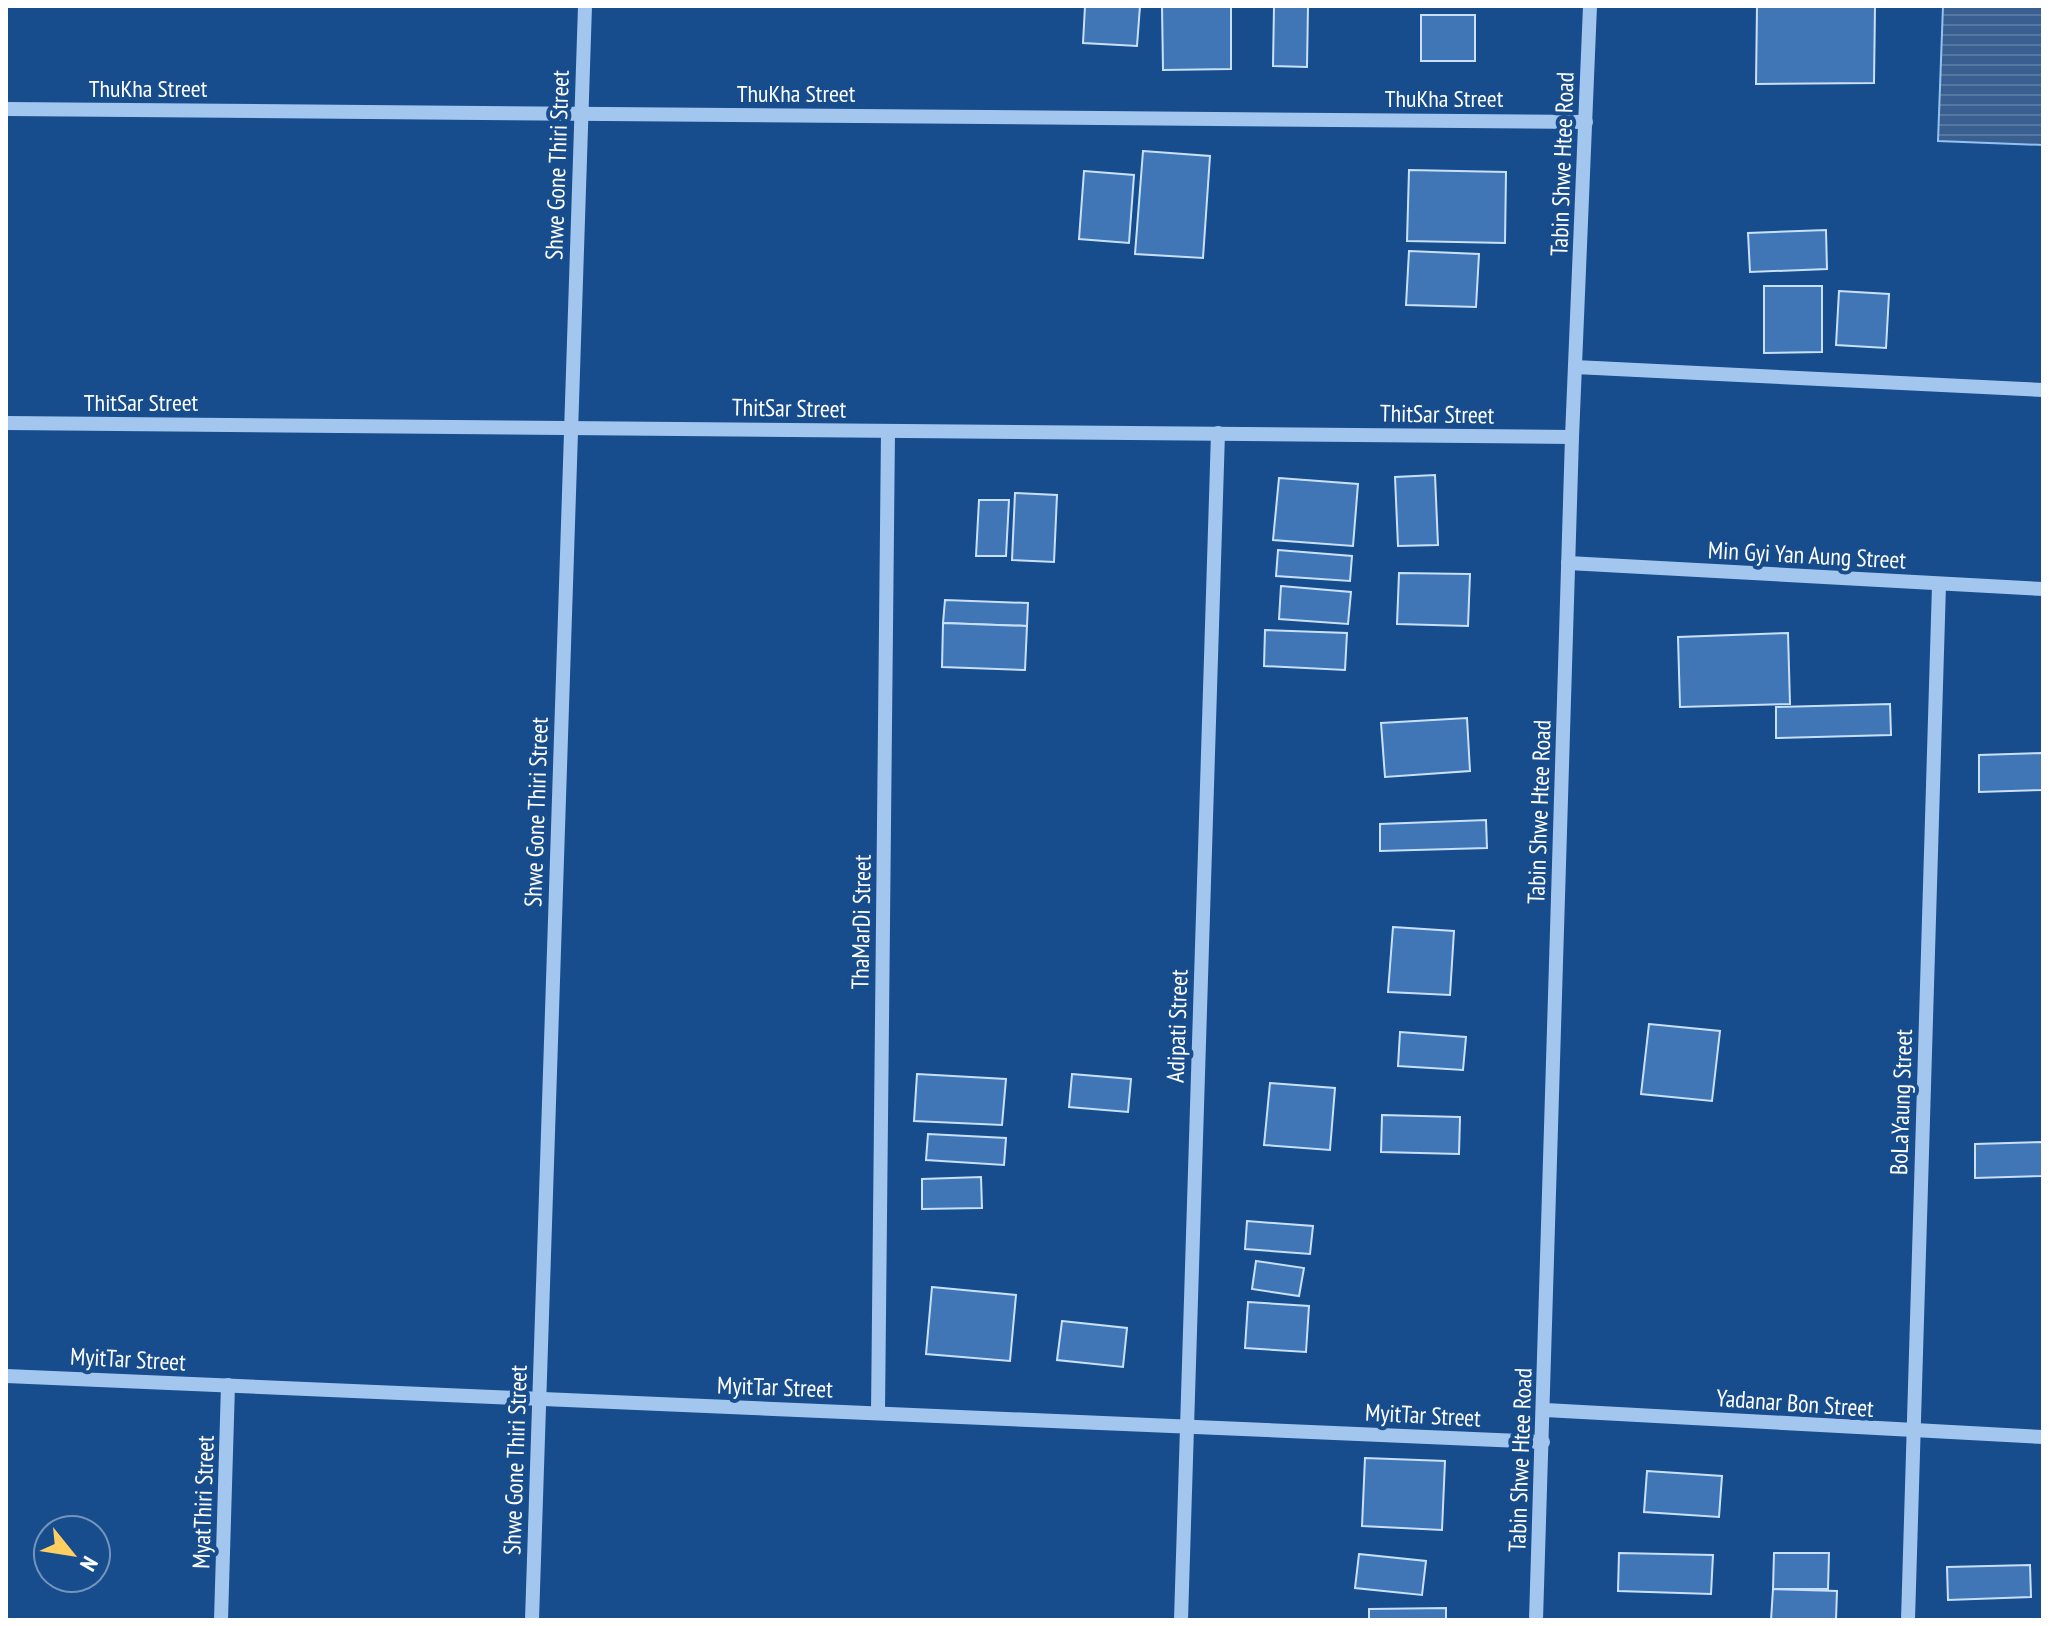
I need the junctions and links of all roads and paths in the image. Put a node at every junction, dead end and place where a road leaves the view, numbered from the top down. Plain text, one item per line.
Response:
1 (585, 6) edge
2 (1590, 6) edge
3 (6, 109) edge
4 (581, 113) junction
5 (1586, 122) junction
6 (1575, 367) junction
7 (2043, 390) edge
8 (6, 423) edge
9 (570, 428) junction
10 (888, 431) junction
11 (1218, 433) junction
12 (1572, 437) junction
13 (1568, 563) junction
14 (1939, 585) junction
15 (2043, 589) edge
16 (6, 1376) edge
17 (228, 1385) junction
18 (539, 1398) junction
19 (1545, 1410) junction
20 (878, 1413) junction
21 (1187, 1426) junction
22 (1913, 1433) junction
23 (2043, 1437) edge
24 (1543, 1442) junction
25 (221, 1620) edge
26 (532, 1620) edge
27 (1181, 1620) edge
28 (1536, 1620) edge
29 (1908, 1620) edge

1 - 4 street, Shwe Gone Thiri Street
2 - 5 street, Tabin Shwe Htee Road
3 - 4 street, ThuKha Street
4 - 5 street, ThuKha Street
4 - 9 street, Shwe Gone Thiri Street
5 - 6 street, Tabin Shwe Htee Road
6 - 7 street
6 - 12 street, Tabin Shwe Htee Road
8 - 9 street, ThitSar Street
9 - 10 street, ThitSar Street
9 - 18 street, Shwe Gone Thiri Street
10 - 11 street, ThitSar Street
10 - 20 street, ThaMarDi Street
11 - 12 street, ThitSar Street
11 - 21 street, Adipati Street
12 - 13 street, Tabin Shwe Htee Road
13 - 14 street, Min Gyi Yan Aung Street
13 - 19 street, Tabin Shwe Htee Road
14 - 15 street, Min Gyi Yan Aung Street
14 - 22 street, BoLaYaung Street
16 - 17 street, MyitTar Street
17 - 18 street, MyitTar Street
17 - 25 street, MyatThiri Street
18 - 20 street, MyitTar Street
18 - 26 street, Shwe Gone Thiri Street
19 - 22 street, Yadanar Bon Street
19 - 24 street, Tabin Shwe Htee Road
20 - 21 street, MyitTar Street
21 - 24 street, MyitTar Street
21 - 27 street, Adipati Street
22 - 23 street, Yadanar Bon Street
22 - 29 street, BoLaYaung Street
24 - 28 street, Tabin Shwe Htee Road

